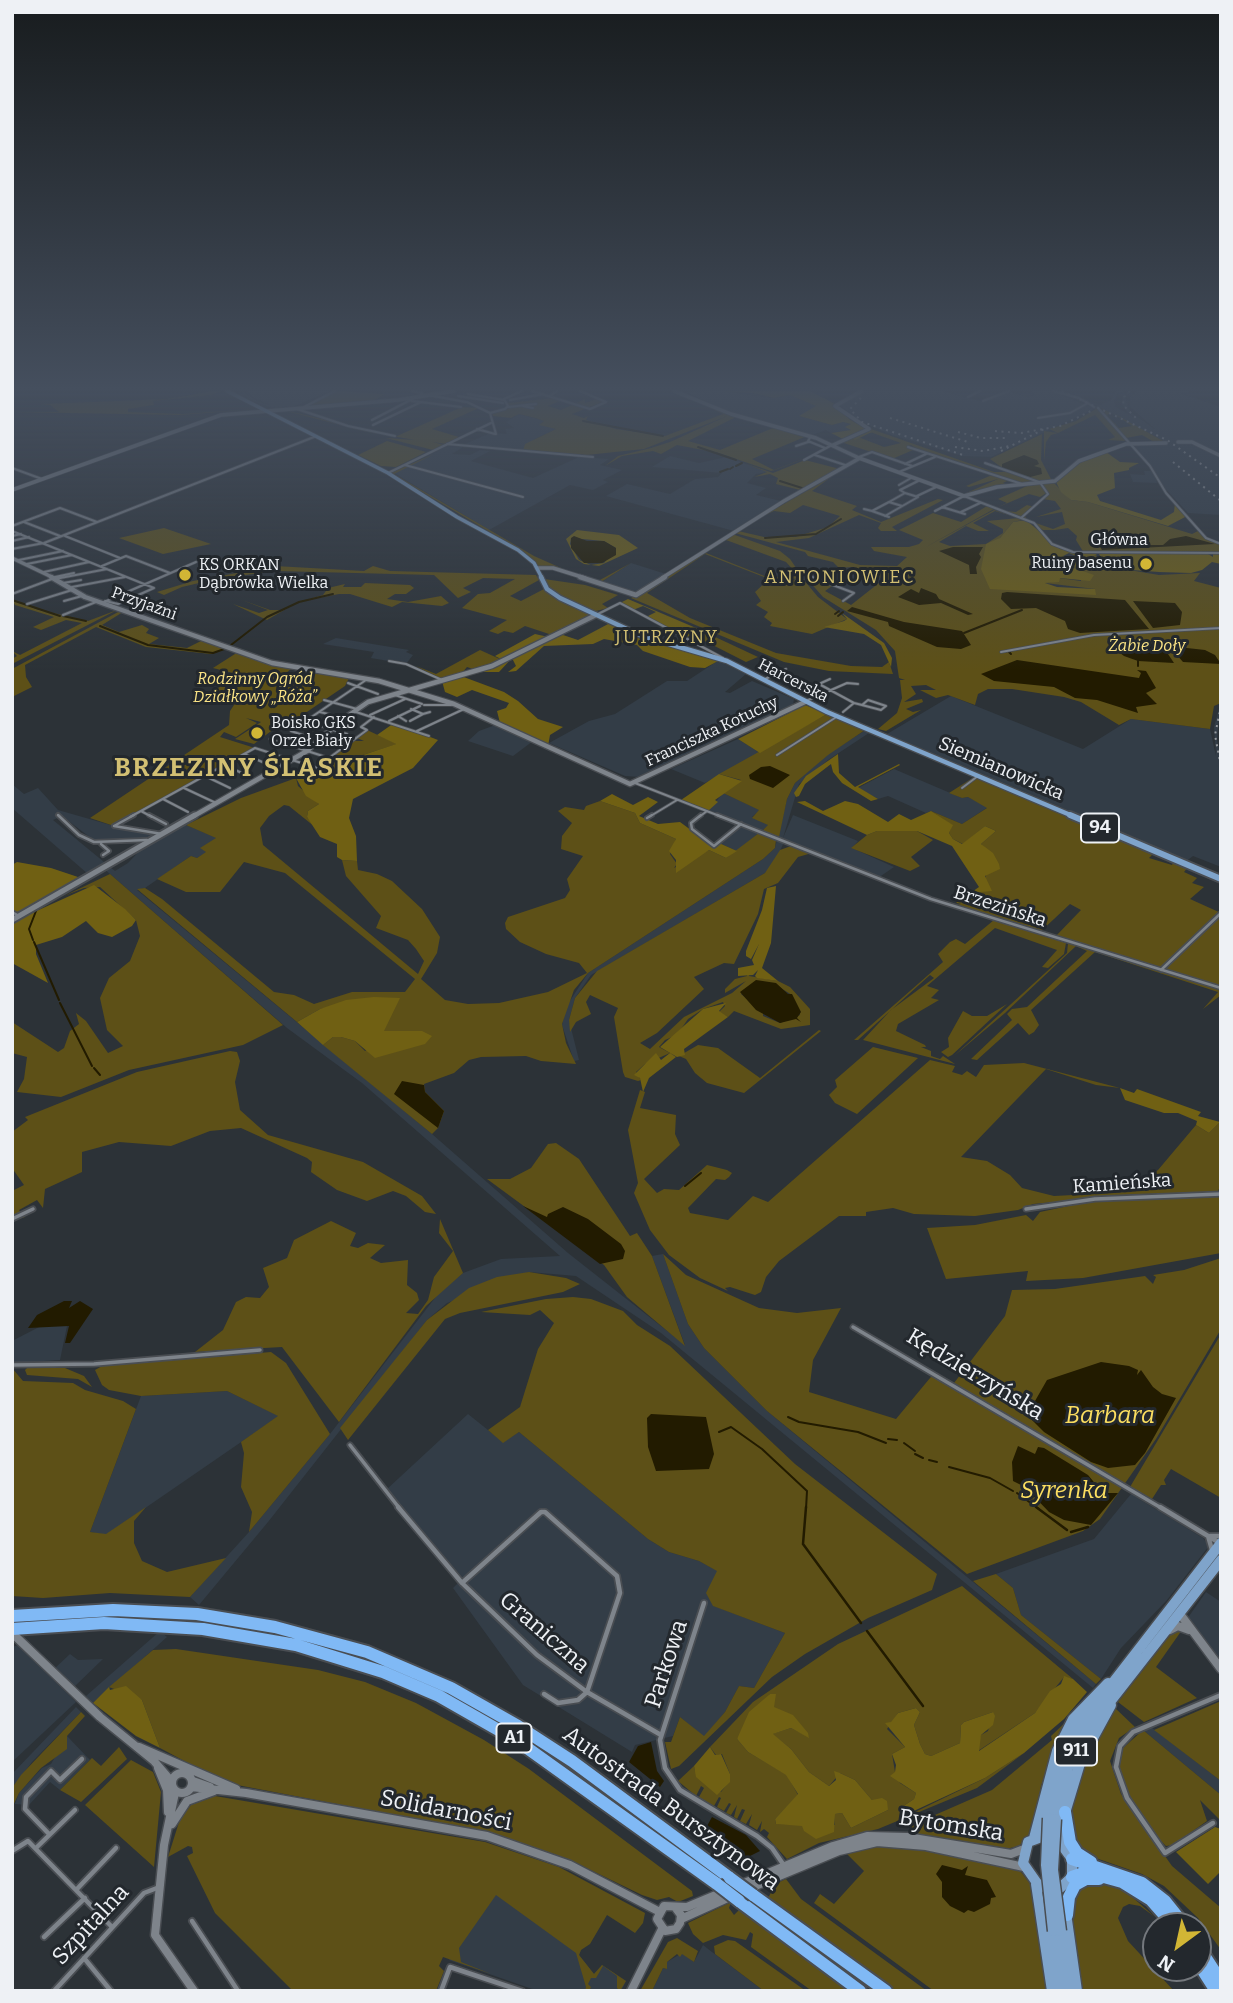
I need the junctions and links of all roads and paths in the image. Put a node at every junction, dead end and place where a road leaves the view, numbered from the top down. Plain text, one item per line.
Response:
1 (193, 484) edge
2 (406, 484) edge
3 (477, 484) edge
4 (814, 484) edge
5 (910, 484) edge
6 (932, 484) edge
7 (1028, 484) edge
8 (1042, 484) edge
9 (1163, 484) edge
10 (1023, 485) joint
11 (937, 486) junction
12 (905, 492) junction
13 (917, 496) junction
14 (964, 496) junction
15 (523, 497) dead end
16 (889, 502) junction
17 (980, 503) junction
18 (902, 506) junction
19 (942, 507) junction
20 (864, 509) dead end
21 (872, 511) junction
22 (935, 511) dead end
23 (960, 513) junction
24 (965, 514) dead end
25 (1021, 518) junction
26 (23, 522) junction
27 (97, 522) junction
28 (12, 526) edge
29 (13, 531) edge
30 (22, 534) junction
31 (12, 536) edge
32 (62, 536) junction
33 (29, 537) junction
34 (12, 541) edge
35 (44, 543) junction
36 (1221, 544) edge
37 (12, 549) edge
38 (63, 551) junction
39 (1221, 553) edge
40 (72, 555) junction
41 (12, 558) edge
42 (120, 558) junction
43 (19, 560) junction
44 (89, 562) junction
45 (195, 562) dead end
46 (26, 564) junction
47 (100, 566) junction
48 (537, 568) junction
49 (107, 569) junction
50 (41, 572) junction
51 (74, 573) dead end
52 (170, 573) junction
53 (125, 577) junction
54 (812, 578) dead end
55 (53, 579) junction
56 (81, 580) dead end
57 (63, 583) junction
58 (144, 584) junction
59 (74, 588) junction
60 (12, 594) edge
61 (82, 596) junction
62 (64, 601) dead end
63 (103, 601) junction
64 (844, 601) dead end
65 (27, 604) dead end
66 (63, 615) dead end
67 (596, 615) junction
68 (1221, 628) edge
69 (695, 643) junction
70 (689, 650) junction
71 (1001, 652) dead end
72 (725, 659) dead end
73 (389, 661) dead end
74 (786, 669) dead end
75 (773, 675) junction
76 (368, 679) junction
77 (764, 679) junction
78 (830, 679) dead end
79 (442, 680) junction
80 (348, 683) dead end
81 (819, 684) junction
82 (858, 684) dead end
83 (357, 686) junction
84 (408, 690) junction
85 (830, 691) junction
86 (378, 694) dead end
87 (391, 694) junction
88 (405, 699) junction
89 (324, 700) dead end
90 (805, 702) junction
91 (332, 703) junction
92 (854, 703) junction
93 (454, 704) junction
94 (422, 705) junction
95 (862, 705) junction
96 (465, 708) junction
97 (411, 709) junction
98 (356, 710) junction
99 (320, 712) junction
100 (430, 712) dead end
101 (843, 712) dead end
102 (423, 714) junction
103 (368, 715) junction
104 (398, 716) junction
105 (838, 716) junction
106 (374, 717) junction
107 (344, 718) junction
108 (389, 721) junction
109 (305, 722) junction
110 (332, 729) junction
111 (417, 731) junction
112 (347, 734) dead end
113 (429, 736) dead end
114 (886, 737) joint
115 (270, 739) dead end
116 (321, 741) junction
117 (347, 745) junction
118 (307, 751) junction
119 (244, 754) junction
120 (777, 755) dead end
121 (328, 758) junction
122 (291, 760) junction
123 (225, 765) junction
124 (276, 768) junction
125 (205, 776) junction
126 (250, 776) dead end
127 (978, 776) junction
128 (634, 780) junction
129 (184, 788) junction
130 (230, 788) dead end
131 (962, 788) dead end
132 (163, 799) junction
133 (678, 799) junction
134 (216, 803) junction
135 (141, 811) junction
136 (707, 811) junction
137 (188, 812) dead end
138 (58, 815) dead end
139 (647, 818) dead end
140 (166, 824) dead end
141 (741, 824) junction
142 (162, 834) junction
143 (151, 840) junction
144 (101, 844) junction
145 (103, 855) dead end
146 (1221, 879) edge
147 (12, 912) edge
148 (1221, 913) edge
149 (19, 916) junction
150 (12, 920) edge
151 (1161, 970) junction
152 (1221, 988) edge
153 (1221, 1194) edge
154 (33, 1209) dead end
155 (1026, 1209) dead end
156 (12, 1219) edge
157 (853, 1327) dead end
158 (260, 1350) dead end
159 (12, 1365) edge
160 (350, 1445) dead end
161 (1221, 1535) edge
162 (1208, 1536) junction
163 (1221, 1544) edge
164 (1212, 1553) junction
165 (1221, 1560) edge
166 (462, 1583) junction
167 (1185, 1589) junction
168 (705, 1603) dead end
169 (1179, 1612) junction
170 (14, 1616) edge
171 (204, 1622) junction
172 (1192, 1631) junction
173 (13, 1635) edge
174 (1159, 1638) junction
175 (1127, 1661) junction
176 (1221, 1669) edge
177 (587, 1692) junction
178 (544, 1695) dead end
179 (1221, 1695) edge
180 (662, 1735) junction
181 (132, 1743) junction
182 (82, 1759) dead end
183 (154, 1761) junction
184 (175, 1778) junction
185 (192, 1784) junction
186 (233, 1791) junction
187 (178, 1793) junction
188 (246, 1793) junction
189 (75, 1810) dead end
190 (1056, 1816) junction
191 (1213, 1823) dead end
192 (49, 1835) junction
193 (166, 1836) junction
194 (1034, 1838) junction
195 (1064, 1845) junction
196 (36, 1848) junction
197 (116, 1848) dead end
198 (1024, 1849) junction
199 (12, 1852) edge
200 (1072, 1859) junction
201 (1100, 1867) junction
202 (1025, 1868) junction
203 (786, 1870) junction
204 (1033, 1880) junction
205 (1068, 1882) junction
206 (157, 1888) junction
207 (77, 1889) junction
208 (1139, 1891) junction
209 (85, 1898) junction
210 (675, 1907) junction
211 (658, 1911) junction
212 (1163, 1912) edge
213 (1172, 1912) edge
214 (1067, 1915) junction
215 (681, 1919) junction
216 (192, 1921) dead end
217 (112, 1927) junction
218 (662, 1929) junction
219 (1057, 1931) junction
220 (44, 1937) dead end
221 (84, 1958) junction
222 (54, 1991) edge
223 (111, 1991) edge
224 (194, 1991) edge
225 (239, 1991) edge
226 (441, 1991) edge
227 (522, 1991) edge
228 (631, 1991) edge
229 (860, 1991) edge
230 (886, 1991) edge
231 (1052, 1991) edge
232 (1061, 1991) edge
233 (1069, 1991) edge
234 (1077, 1991) edge

1 - 27 street
2 - 48 main road, 94
3 - 15 street
4 - 48 street
5 - 12 street
6 - 11 street, Główna
7 - 10 street
8 - 25 street
9 - 36 street
10 - 14 street
11 - 13 street
11 - 14 street, Główna
12 - 13 street
12 - 16 street
13 - 18 street
14 - 17 street, Główna
14 - 19 street
16 - 18 street
16 - 21 street
17 - 23 street
17 - 25 street, Główna
18 - 21 street
19 - 22 street
19 - 23 street
20 - 21 street
23 - 24 street
25 - 39 street, Główna
26 - 27 street
26 - 28 street
26 - 32 street
27 - 32 street
29 - 30 street
30 - 31 street
30 - 33 street
32 - 35 street
32 - 42 street
33 - 34 street
33 - 35 street
35 - 37 street
35 - 38 street
38 - 40 street
38 - 43 street
40 - 44 street
40 - 46 street
41 - 43 street, Przyjaźni
42 - 47 street
42 - 52 street
43 - 46 street, Przyjaźni
44 - 47 street
44 - 50 street
45 - 52 street
46 - 50 street, Przyjaźni
47 - 49 street
48 - 67 main road, 94
49 - 53 street
49 - 55 street
50 - 55 street, Przyjaźni
51 - 55 street
52 - 58 street
53 - 58 street
53 - 59 street
54 - 64 street
55 - 57 street, Przyjaźni
55 - 60 street
56 - 57 street
57 - 59 street, Przyjaźni
58 - 63 street
58 - 63 street
59 - 61 street, Przyjaźni
59 - 65 street
61 - 62 street
61 - 63 street, Przyjaźni
63 - 66 street
63 - 76 street, Przyjaźni
67 - 69 street
67 - 70 main road, 94
67 - 79 street
68 - 71 street
69 - 70 street
69 - 72 street
70 - 77 main road, Harcerska / 94
73 - 79 street
74 - 75 street
75 - 77 street
75 - 81 street
76 - 83 street
76 - 84 street, Przyjaźni
77 - 90 main road, Harcerska / 94
78 - 81 street
79 - 84 street
80 - 83 street
81 - 85 street
82 - 85 street, Franciszka Kotuchy
83 - 86 street
83 - 91 street
84 - 87 street
84 - 93 street, Przyjaźni
85 - 90 street, Franciszka Kotuchy
85 - 92 street
87 - 88 street
87 - 98 street
88 - 94 street
88 - 103 street
89 - 91 street
90 - 105 main road, Harcerska / 94
90 - 128 street, Franciszka Kotuchy
91 - 98 street
91 - 99 street
92 - 95 street
92 - 101 street
93 - 94 street
93 - 96 street, Przyjaźni
94 - 97 street
95 - 95 street
96 - 111 street
96 - 128 street, Przyjaźni
97 - 102 street
97 - 104 street
98 - 103 street
98 - 107 street
99 - 107 street
99 - 109 street
100 - 102 street
102 - 104 street
103 - 106 street
104 - 108 street
105 - 114 main road, Harcerska / 94
105 - 120 street
106 - 108 street
106 - 117 street
107 - 110 street
108 - 111 street
109 - 110 street
109 - 116 street
110 - 112 street
110 - 116 street
111 - 113 street
114 - 127 main road, Siemianowicka / 94
115 - 118 street
116 - 117 street
116 - 118 street
117 - 121 street
118 - 121 street
118 - 122 street
119 - 122 street
119 - 123 street
119 - 124 street
121 - 122 street
122 - 124 street
123 - 125 street
123 - 126 street
124 - 134 street
125 - 129 street
125 - 130 street
127 - 131 street
127 - 146 main road, Siemianowicka / 94
128 - 133 street, Brzezińska
129 - 132 street
129 - 134 street
132 - 135 street
132 - 137 street
133 - 136 street, Brzezińska
133 - 139 street
134 - 142 street
135 - 140 street
135 - 142 street
136 - 141 street, Brzezińska
136 - 141 street
138 - 144 street
141 - 151 street, Brzezińska
142 - 143 street
143 - 144 street
143 - 149 street
144 - 145 street
147 - 149 street
148 - 151 street
149 - 150 street
151 - 152 street, Brzezińska
153 - 155 street, Kamieńska
154 - 156 street
157 - 162 street, Kędzierzyńska
158 - 159 street
160 - 166 street, Graniczna
161 - 162 street
162 - 163 street, Kędzierzyńska
162 - 164 street
163 - 164 main road, 911
164 - 167 main road, 911
165 - 169 main road
166 - 177 street, Graniczna
166 - 177 street
167 - 169 street
167 - 175 main road, 911
168 - 180 street, Parkowa
169 - 172 street
169 - 174 main road
170 - 171 highway, Autostrada Bursztynowa / A1
171 - 173 highway, Autostrada Bursztynowa / A1
171 - 229 highway, Autostrada Bursztynowa / A1, bridge
171 - 230 highway, Autostrada Bursztynowa / A1, bridge
172 - 174 street
172 - 176 street
173 - 181 street
174 - 190 main road
175 - 190 main road, 911
175 - 194 main road
177 - 178 street
177 - 180 street, Graniczna
179 - 191 street
180 - 203 street
181 - 183 street
181 - 188 street
182 - 192 street
183 - 184 street
183 - 193 street
184 - 185 street, Solidarności
184 - 187 street
185 - 186 street, Solidarności
185 - 187 street
186 - 188 street, Solidarności
186 - 193 street
187 - 193 street
188 - 211 street, Solidarności
189 - 192 street
190 - 195 main road
190 - 201 highway
190 - 219 main road, 911, bridge
192 - 196 street
193 - 206 street
194 - 195 main road
194 - 198 main road
195 - 200 main road
196 - 199 street
196 - 207 street
197 - 207 street
198 - 202 main road
198 - 203 street, Bytomska
200 - 201 highway
200 - 205 main road
201 - 213 highway
202 - 203 street, Bytomska
202 - 204 main road
203 - 210 street, Bytomska
203 - 215 street, Bytomska
204 - 205 main road
204 - 231 main road
205 - 208 highway
205 - 214 main road
206 - 217 street, Szpitalna
206 - 224 street
207 - 209 street
208 - 212 highway
208 - 214 highway
209 - 217 street
209 - 220 street
210 - 211 street
210 - 215 street
211 - 218 street
214 - 234 main road
215 - 218 street
216 - 225 street
217 - 221 street, Szpitalna
218 - 228 street
219 - 232 main road, 911
219 - 233 main road, 911
221 - 222 street, Szpitalna
221 - 223 street
226 - 227 street

